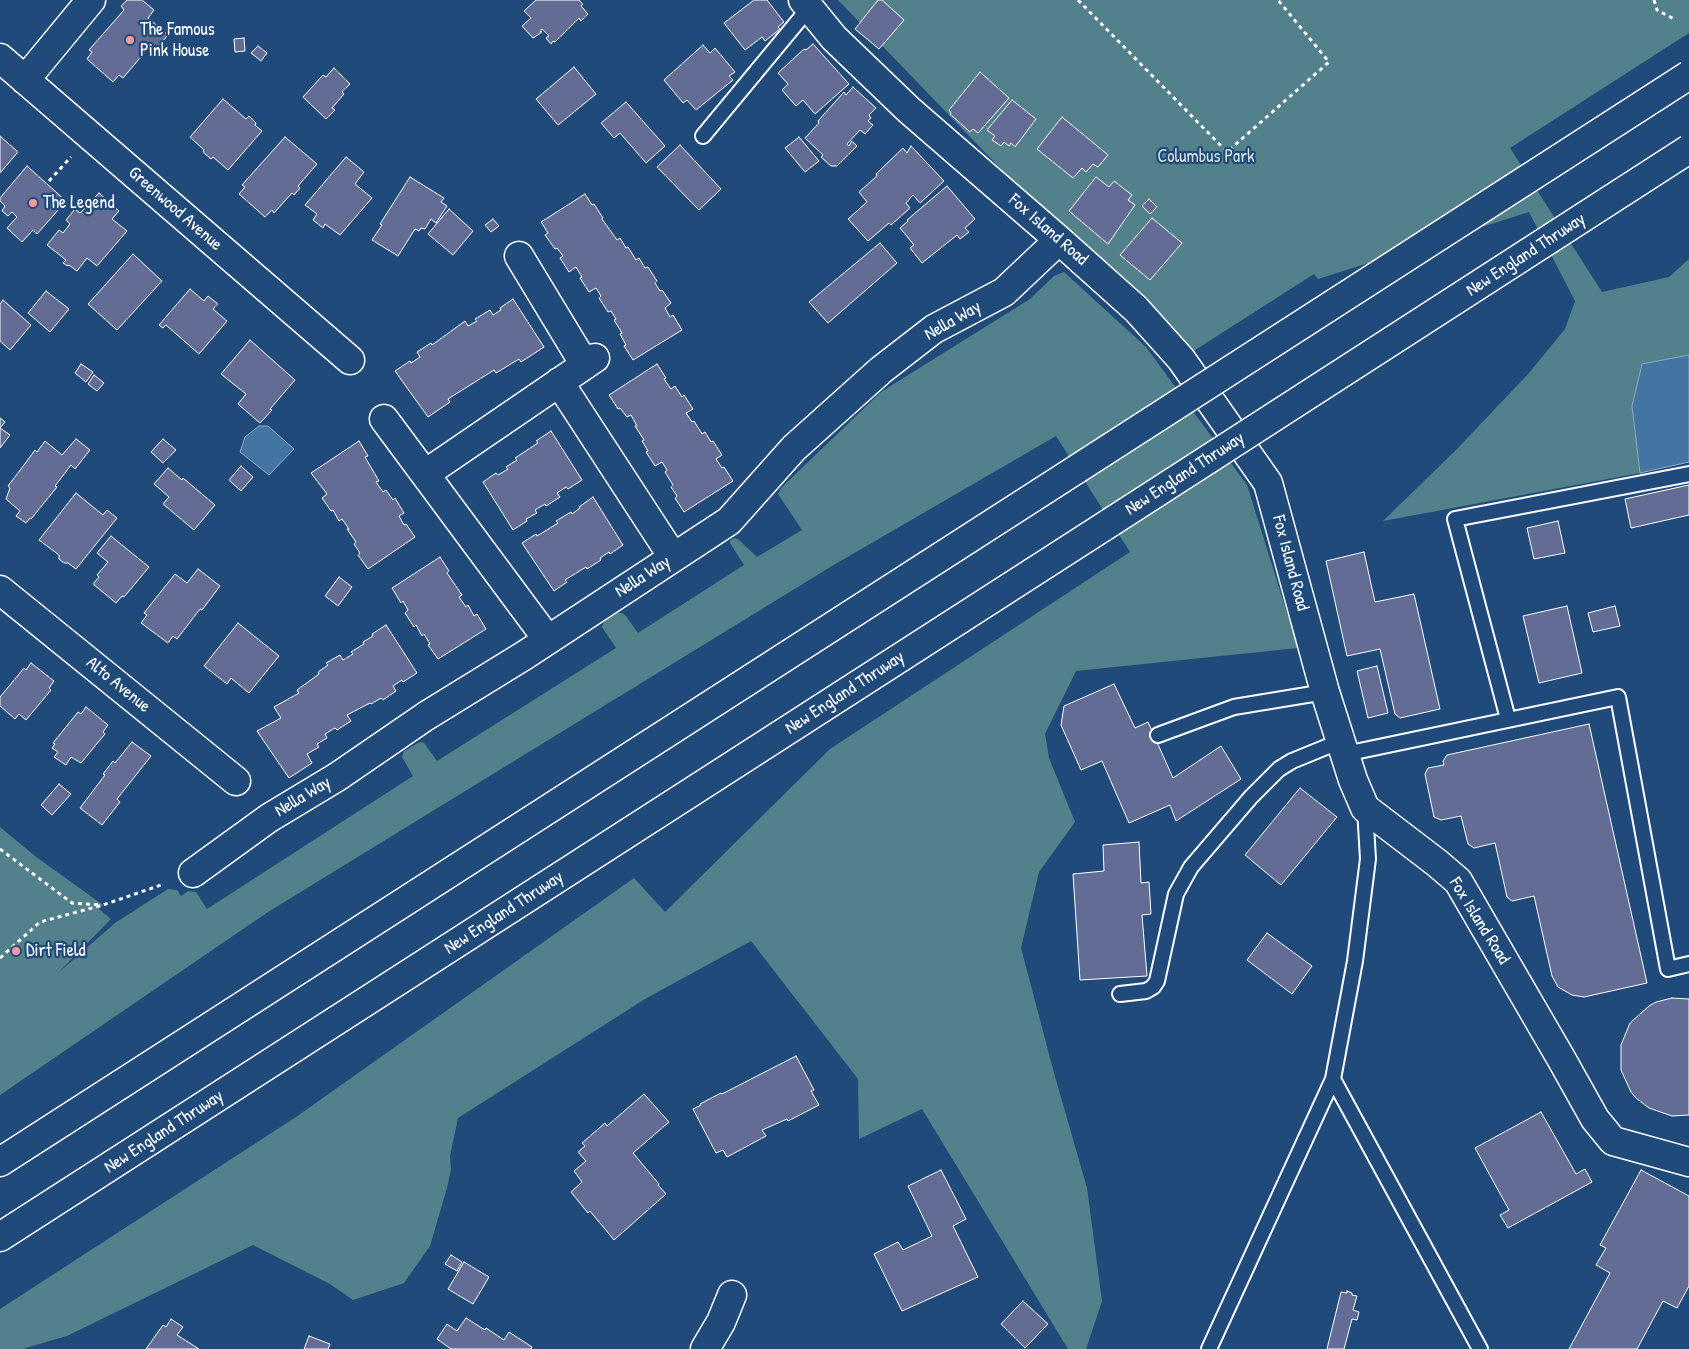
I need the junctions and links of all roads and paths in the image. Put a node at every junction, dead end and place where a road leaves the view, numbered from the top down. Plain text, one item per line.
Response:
1 (91, 0) edge
2 (1078, 0) edge
3 (1278, 0) edge
4 (1654, 0) edge
5 (806, 4) edge
6 (1674, 19) dead end
7 (0, 58) edge
8 (1689, 75) edge
9 (25, 80) junction
10 (703, 136) dead end
11 (1689, 149) edge
12 (1059, 240) junction
13 (519, 256) dead end
14 (350, 360) dead end
15 (559, 382) junction
16 (384, 419) dead end
17 (425, 474) junction
18 (1689, 474) edge
19 (673, 557) junction
20 (0, 590) edge
21 (548, 640) junction
22 (1325, 692) junction
23 (1508, 719) junction
24 (1158, 735) dead end
25 (1343, 748) junction
26 (236, 781) dead end
27 (1365, 808) junction
28 (0, 849) edge
29 (193, 873) dead end
30 (161, 885) dead end
31 (103, 905) junction
32 (0, 958) edge
33 (1689, 964) edge
34 (1120, 994) dead end
35 (1334, 1080) junction
36 (0, 1162) edge
37 (1689, 1162) edge
38 (0, 1237) edge
39 (732, 1295) dead end
40 (705, 1349) edge
41 (1209, 1349) edge
42 (1480, 1349) edge

1 - 9 main road
2 - 3 path
4 - 6 path
5 - 10 lane
5 - 12 main road, Fox Island Road
7 - 9 main road, Greenwood Avenue
8 - 36 main road, bridge
9 - 14 main road, Greenwood Avenue
11 - 38 main road, New England Thruway, bridge
12 - 19 main road, Nella Way
12 - 22 main road, Fox Island Road
13 - 15 main road
15 - 17 main road
15 - 19 main road
16 - 17 main road
17 - 21 main road
18 - 23 lane
19 - 21 main road, Nella Way
20 - 26 main road, Alto Avenue
21 - 29 main road, Nella Way
22 - 24 lane
22 - 25 main road, Fox Island Road
23 - 25 lane
23 - 33 lane
25 - 27 main road, Fox Island Road
25 - 34 lane
27 - 35 lane
27 - 37 main road, Fox Island Road
28 - 31 path
30 - 31 path
31 - 32 path
35 - 41 lane
35 - 42 lane
39 - 40 main road

